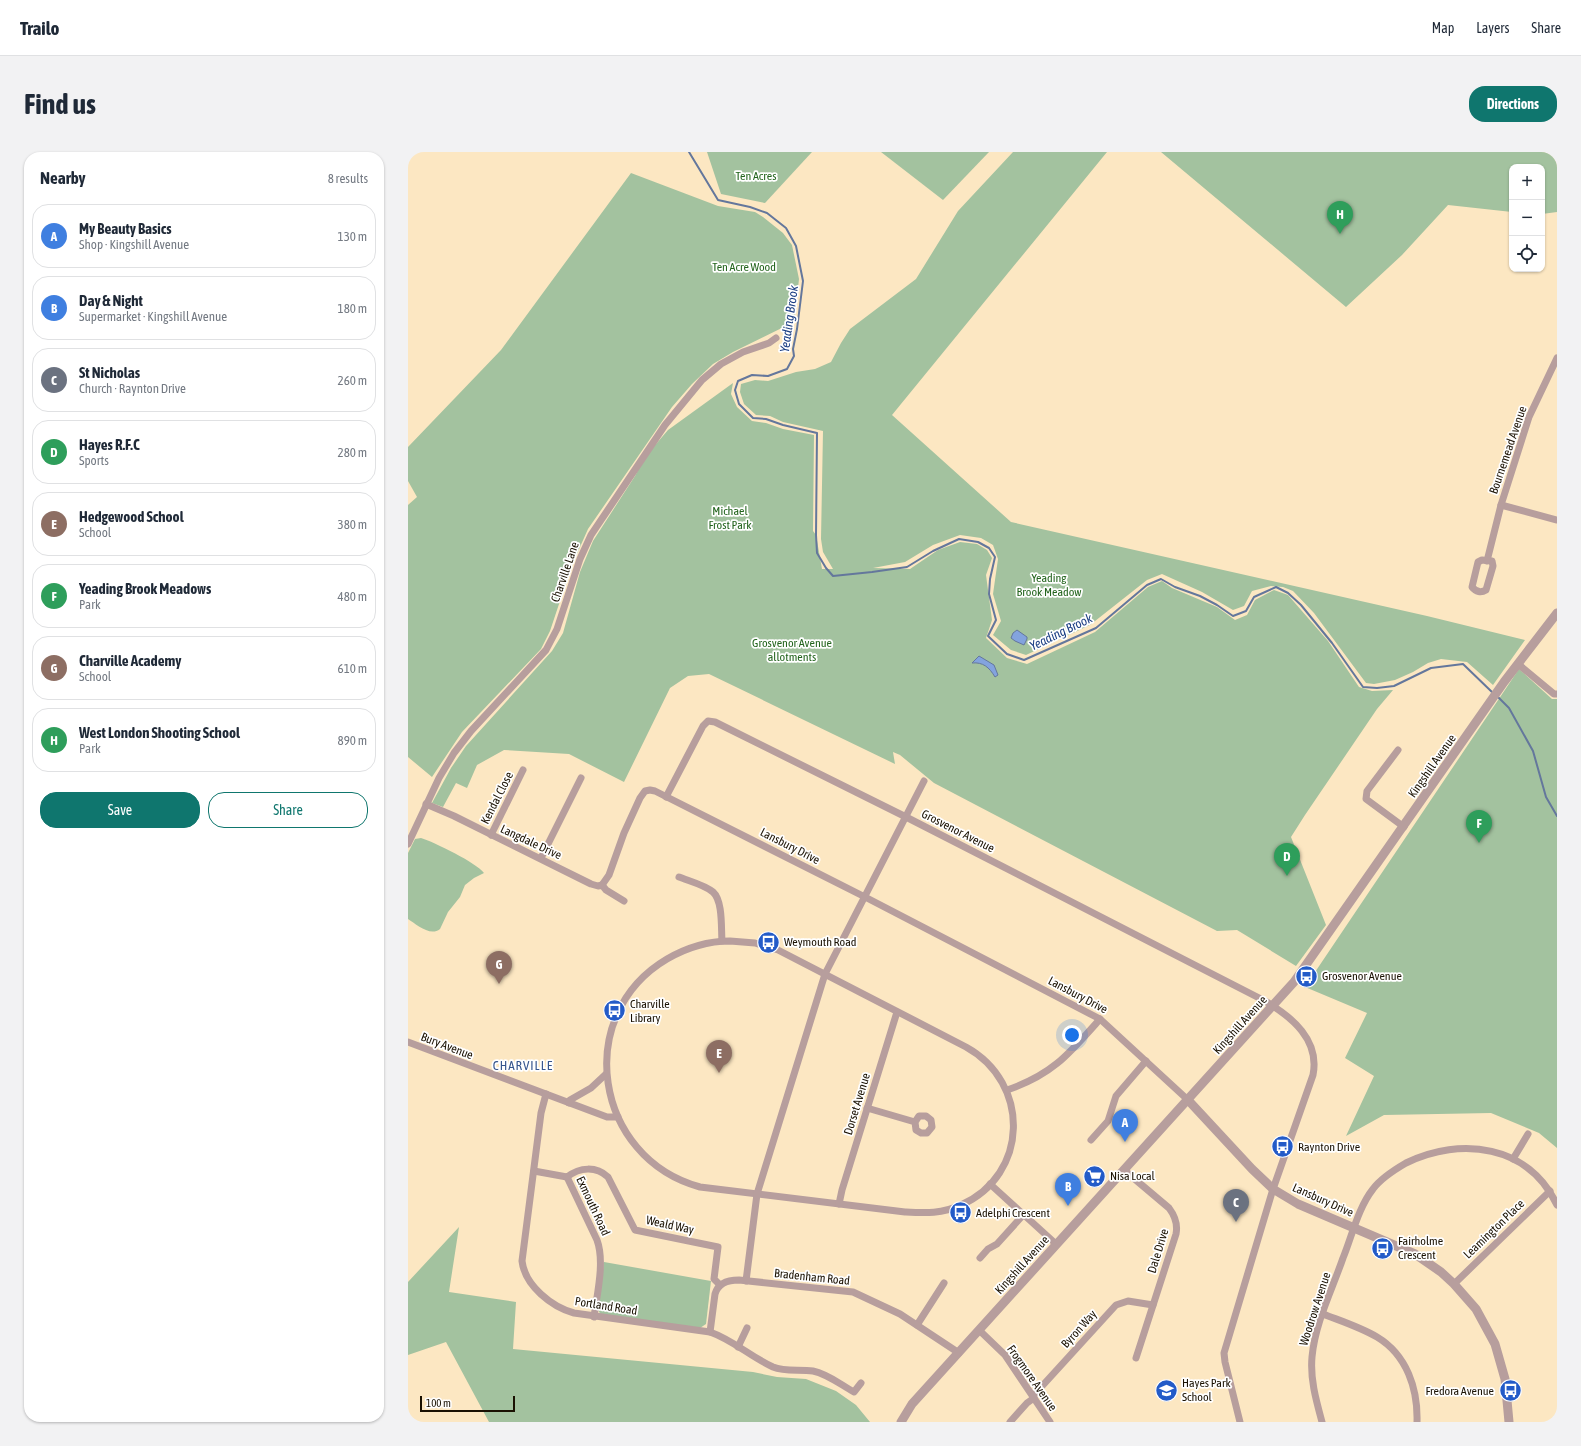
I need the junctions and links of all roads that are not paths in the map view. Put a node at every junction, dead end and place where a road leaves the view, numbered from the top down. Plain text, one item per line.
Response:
1 (776, 338) dead end
2 (1557, 358) edge
3 (1501, 505) junction
4 (1557, 520) edge
5 (1487, 560) dead end
6 (1557, 613) edge
7 (1518, 664) junction
8 (1557, 694) edge
9 (1398, 750) dead end
10 (523, 770) dead end
11 (581, 778) dead end
12 (924, 781) dead end
13 (666, 797) junction
14 (426, 804) junction
15 (906, 817) junction
16 (1404, 827) junction
17 (491, 835) junction
18 (408, 844) edge
19 (541, 858) junction
20 (679, 877) dead end
21 (602, 885) junction
22 (865, 897) junction
23 (624, 901) dead end
24 (722, 941) junction
25 (825, 974) junction
26 (1274, 1006) junction
27 (898, 1012) junction
28 (1100, 1019) junction
29 (408, 1042) edge
30 (1146, 1061) junction
31 (606, 1074) junction
32 (1007, 1090) junction
33 (546, 1094) junction
34 (1188, 1100) junction
35 (569, 1103) junction
36 (867, 1108) junction
37 (618, 1117) junction
38 (915, 1122) dead end
39 (1528, 1134) dead end
40 (1091, 1140) dead end
41 (1513, 1159) junction
42 (534, 1170) junction
43 (1124, 1170) junction
44 (567, 1177) junction
45 (990, 1184) junction
46 (1273, 1189) junction
47 (1550, 1191) junction
48 (757, 1194) junction
49 (839, 1204) junction
50 (1557, 1205) edge
51 (1024, 1214) junction
52 (1354, 1228) junction
53 (1056, 1244) junction
54 (980, 1258) dead end
55 (746, 1281) junction
56 (944, 1283) dead end
57 (1454, 1284) junction
58 (720, 1285) junction
59 (1153, 1305) junction
60 (1323, 1314) junction
61 (594, 1317) junction
62 (917, 1325) junction
63 (747, 1328) dead end
64 (979, 1330) junction
65 (710, 1332) junction
66 (738, 1346) junction
67 (959, 1353) junction
68 (1136, 1358) dead end
69 (861, 1383) dead end
70 (1033, 1397) junction
71 (902, 1422) edge
72 (1010, 1422) edge
73 (1050, 1422) edge
74 (1240, 1422) edge
75 (1322, 1422) edge
76 (1417, 1422) edge
77 (1509, 1422) edge

1 - 14 street, Charville Lane
2 - 3 street, Bournemead Avenue
3 - 4 street
3 - 5 street, Bournemead Avenue
6 - 7 street, Kingshill Avenue
7 - 8 street
7 - 16 street, Kingshill Avenue
9 - 16 street
10 - 17 street, Kendal Close
11 - 19 street
12 - 15 street
13 - 15 street, Grosvenor Avenue
13 - 21 street, Lansbury Drive
13 - 22 street, Lansbury Drive
14 - 17 street, Langdale Drive
14 - 18 street, Charville Lane
15 - 22 street
15 - 26 street, Grosvenor Avenue
16 - 26 street, Kingshill Avenue
17 - 19 street, Langdale Drive
19 - 21 street, Langdale Drive
20 - 24 street
21 - 23 street, Langdale Drive
22 - 25 street
22 - 28 street, Lansbury Drive
24 - 25 street
24 - 31 street
25 - 27 street
25 - 48 street
26 - 34 street, Kingshill Avenue
26 - 46 street
27 - 32 street
27 - 36 street, Dorset Avenue
28 - 30 street, Lansbury Drive
28 - 32 street
29 - 33 street, Bury Avenue
30 - 34 street, Lansbury Drive
30 - 40 street
31 - 35 street
31 - 37 street
32 - 45 street
33 - 35 street, Bury Avenue
33 - 42 street, Portland Road
34 - 43 street, Kingshill Avenue
34 - 46 street, Lansbury Drive
35 - 37 street, Bury Avenue
36 - 38 street
36 - 49 street, Dorset Avenue
37 - 48 street
39 - 41 street
41 - 47 street
41 - 52 street
42 - 44 street
42 - 61 street, Portland Road
43 - 53 street, Kingshill Avenue
43 - 59 street, Dale Drive
44 - 58 street, Weald Way
44 - 61 street, Exmouth Road
45 - 49 street
45 - 51 street
46 - 52 street, Lansbury Drive
46 - 74 street
47 - 50 street
47 - 57 street, Leamington Place
48 - 49 street
48 - 55 street
51 - 53 street
51 - 54 street
52 - 57 street, Lansbury Drive
52 - 60 street, Woodrow Avenue
53 - 64 street, Kingshill Avenue
55 - 58 street, Bradenham Road
55 - 62 street, Bradenham Road
56 - 62 street
57 - 77 street, Lansbury Drive
58 - 65 street
59 - 68 street, Dale Drive
59 - 70 street, Byron Way
60 - 75 street, Woodrow Avenue
60 - 76 street
61 - 65 street, Portland Road
62 - 67 street, Bradenham Road
63 - 66 street
64 - 67 street, Kingshill Avenue
64 - 70 street, Frogmore Avenue
65 - 66 street, Portland Road
66 - 69 street, Portland Road
67 - 71 street, Kingshill Avenue
70 - 72 street, Byron Way
70 - 73 street, Frogmore Avenue

